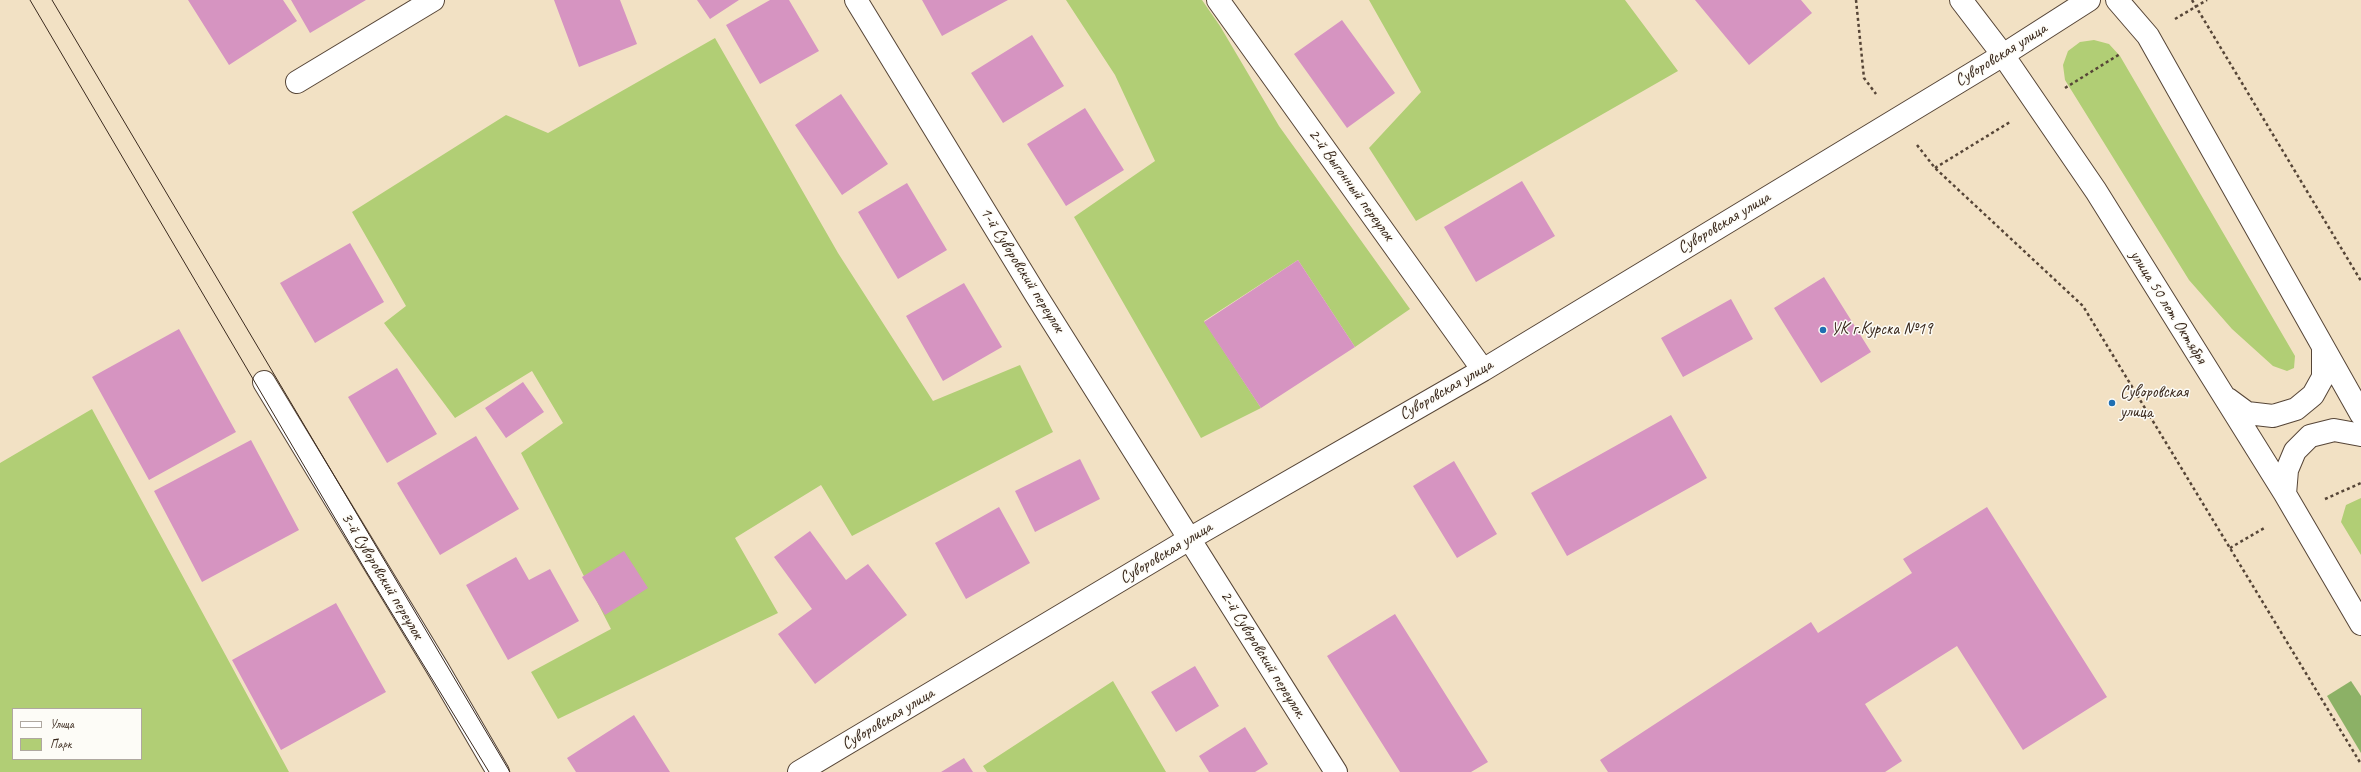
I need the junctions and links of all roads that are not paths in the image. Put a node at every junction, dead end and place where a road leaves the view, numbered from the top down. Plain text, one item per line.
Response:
1 (432, 0) edge
2 (856, 0) edge
3 (1218, 0) edge
4 (1961, 0) edge
5 (2089, 0) edge
6 (2118, 0) edge
7 (2003, 55) junction
8 (297, 82) dead end
9 (2323, 348) junction
10 (1483, 370) junction
11 (264, 382) dead end
12 (2224, 396) junction
13 (2361, 414) edge
14 (2361, 435) edge
15 (2285, 494) junction
16 (1191, 538) junction
17 (2361, 624) edge
18 (498, 772) edge
19 (798, 772) edge
20 (1336, 772) edge

1 - 8 street
2 - 16 street, 1-й Суворовский переулок
3 - 10 street, 2-й Выгонный переулок
4 - 7 street, улица 50 лет Октября
5 - 7 street, Суворовская улица
6 - 9 street
7 - 10 street, Суворовская улица
7 - 12 street, улица 50 лет Октября
9 - 12 street
9 - 13 street
10 - 16 street, Суворовская улица
11 - 18 street, 3-й Суворовский переулок
12 - 15 street, улица 50 лет Октября
14 - 15 street
15 - 17 street, улица 50 лет Октября
16 - 19 street, Суворовская улица
16 - 20 street, 2-й Суворовский переулок.

